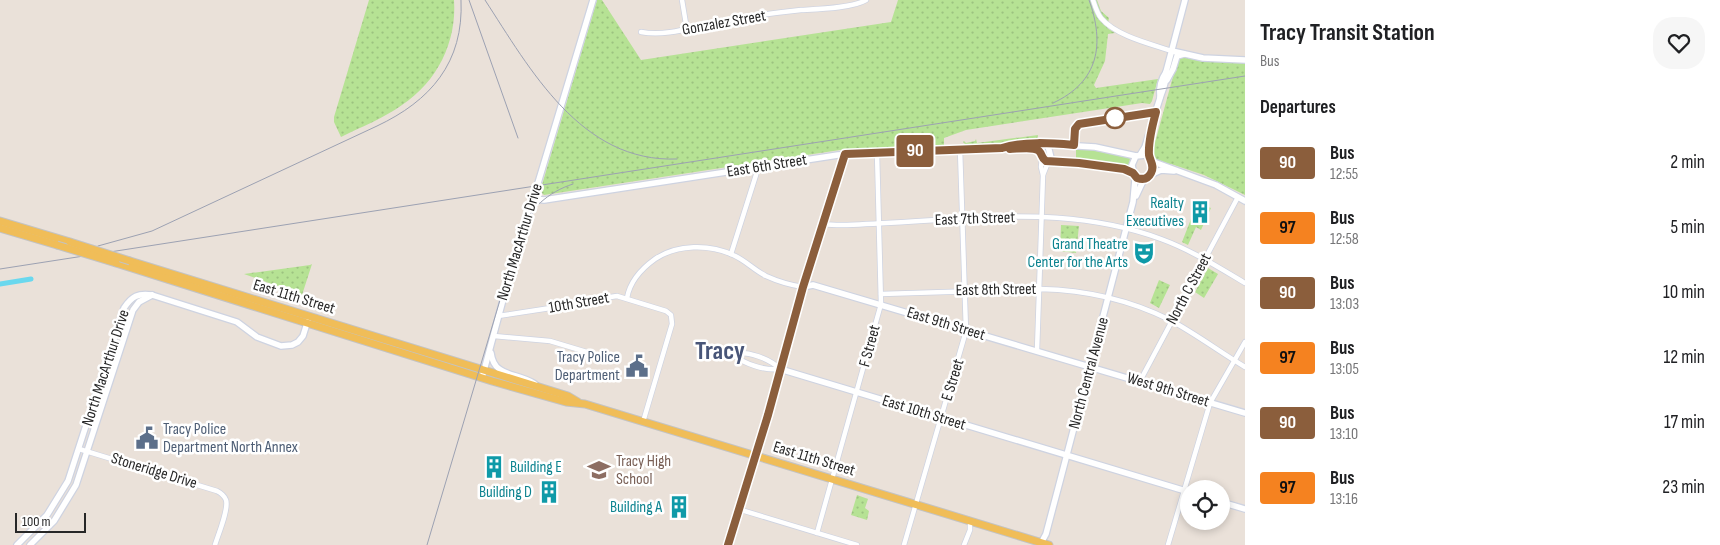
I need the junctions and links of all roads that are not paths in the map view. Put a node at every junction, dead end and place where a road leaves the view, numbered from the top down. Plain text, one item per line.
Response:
1 (593, 0) edge
2 (682, 0) edge
3 (828, 0) edge
4 (866, 0) edge
5 (1093, 0) edge
6 (1185, 0) edge
7 (830, 8) junction
8 (687, 30) junction
9 (641, 32) dead end
10 (1172, 51) junction
11 (1185, 54) junction
12 (1245, 60) edge
13 (1166, 72) junction
14 (1167, 80) junction
15 (1160, 97) junction
16 (1152, 130) junction
17 (1044, 144) junction
18 (1002, 148) junction
19 (960, 149) junction
20 (877, 153) junction
21 (845, 154) junction
22 (1041, 155) junction
23 (1138, 155) junction
24 (1150, 158) junction
25 (1049, 160) junction
26 (756, 168) junction
27 (1184, 173) junction
28 (1134, 174) junction
29 (1044, 175) junction
30 (1150, 175) junction
31 (1144, 179) junction
32 (1238, 196) junction
33 (533, 199) junction
34 (1245, 201) edge
35 (1133, 202) junction
36 (1042, 217) junction
37 (962, 218) junction
38 (0, 221) edge
39 (824, 224) junction
40 (880, 224) junction
41 (0, 228) edge
42 (1126, 230) junction
43 (731, 254) junction
44 (1205, 259) junction
45 (1245, 283) edge
46 (803, 287) junction
47 (1040, 289) junction
48 (965, 291) junction
49 (881, 294) junction
50 (152, 295) junction
51 (626, 298) junction
52 (1109, 298) junction
53 (881, 304) junction
54 (498, 316) junction
55 (308, 319) junction
56 (1171, 321) junction
57 (966, 331) junction
58 (494, 336) junction
59 (1245, 342) edge
60 (490, 350) junction
61 (1037, 351) junction
62 (600, 356) dead end
63 (1234, 360) junction
64 (1090, 366) junction
65 (1245, 367) edge
66 (780, 369) junction
67 (484, 370) junction
68 (482, 378) junction
69 (1140, 381) junction
70 (540, 388) junction
71 (857, 393) junction
72 (579, 403) junction
73 (1210, 403) junction
74 (1245, 413) edge
75 (941, 418) junction
76 (643, 422) junction
77 (79, 449) junction
78 (88, 451) junction
79 (755, 456) junction
80 (1067, 456) junction
81 (832, 479) junction
82 (1189, 480) edge
83 (1180, 489) edge
84 (916, 505) junction
85 (1230, 505) edge
86 (738, 509) junction
87 (1180, 509) edge
88 (1245, 509) edge
89 (970, 521) junction
90 (817, 533) junction
91 (851, 544) edge
92 (1041, 544) edge
93 (17, 545) edge
94 (30, 545) edge
95 (215, 545) edge
96 (728, 545) edge
97 (857, 545) edge
98 (904, 545) edge
99 (964, 545) edge
100 (1049, 545) edge
101 (1168, 545) edge

1 - 33 street, North MacArthur Drive
2 - 8 street
3 - 7 street
4 - 7 street, Gonzalez Street
5 - 10 street
6 - 10 street
7 - 8 street, Gonzalez Street
8 - 9 street, Gonzalez Street
10 - 11 street
10 - 13 street
11 - 12 street
11 - 14 street
13 - 14 street
13 - 15 street
14 - 15 street
15 - 16 street
16 - 23 street
16 - 24 street
17 - 18 street, East 6th Street
17 - 22 street
17 - 23 street, East 6th Street
17 - 25 street
18 - 19 street, East 6th Street
18 - 22 street, East 6th Street
19 - 20 street, East 6th Street
19 - 37 street, E Street
20 - 21 street, East 6th Street
20 - 40 street, F Street
21 - 26 street, East 6th Street
21 - 39 street
22 - 25 street, East 6th Street
22 - 29 street
23 - 24 street
23 - 28 street
24 - 27 street
24 - 30 street
25 - 28 street
25 - 29 street
26 - 33 street, East 6th Street
26 - 43 street
27 - 30 street
27 - 32 street
28 - 31 street
28 - 35 street, North Central Avenue
29 - 36 street
30 - 31 street
31 - 35 street, North Central Avenue
32 - 34 street
32 - 44 street, North C Street
33 - 54 street, North MacArthur Drive
35 - 42 street, North Central Avenue
36 - 37 street, East 7th Street
36 - 42 street, East 7th Street
36 - 47 street
37 - 40 street, East 7th Street
37 - 48 street, E Street
38 - 55 main road, East 11th Street, bridge
39 - 40 street, East 7th Street
39 - 46 street
40 - 49 street, F Street
41 - 55 main road, East 11th Street, bridge
42 - 44 street, East 7th Street
42 - 52 street, North Central Avenue
43 - 46 street
43 - 51 street
44 - 45 street, East 7th Street
44 - 56 street, North C Street
46 - 53 street, East 9th Street
46 - 66 street
47 - 48 street, East 8th Street
47 - 52 street, East 8th Street
47 - 61 street
48 - 49 street, East 8th Street
48 - 57 street, E Street
49 - 53 street, F Street
50 - 55 street
50 - 77 street, North MacArthur Drive
50 - 78 street, North MacArthur Drive
51 - 54 street, 10th Street
51 - 76 street, 10th Street
52 - 56 street, East 8th Street
52 - 64 street, North Central Avenue
53 - 57 street, East 9th Street
53 - 71 street, F Street
54 - 58 street, North MacArthur Drive
55 - 67 main road, East 11th Street
55 - 68 main road, East 11th Street
56 - 63 street, East 8th Street
56 - 69 street, North C Street
57 - 61 street, East 9th Street
57 - 75 street, E Street
58 - 60 street, North MacArthur Drive
58 - 62 street
59 - 63 street
60 - 67 street, North MacArthur Drive
60 - 70 street
61 - 64 street, East 9th Street
63 - 65 street, East 8th Street
63 - 73 street
64 - 69 street, West 9th Street
64 - 80 street, North Central Avenue
66 - 66 street, East 10th Street
66 - 71 street, East 10th Street
66 - 79 street
67 - 68 street, North MacArthur Drive
67 - 70 main road, East 11th Street
68 - 72 main road, East 11th Street
69 - 73 street, West 9th Street
70 - 72 main road, East 11th Street
71 - 75 street, East 10th Street
71 - 81 street, F Street
72 - 76 main road, East 11th Street
73 - 74 street, West 9th Street
73 - 82 street
75 - 80 street, East 10th Street
75 - 84 street, E Street
76 - 79 main road, East 11th Street
77 - 78 street, Stoneridge Drive
77 - 93 street, North MacArthur Drive
78 - 94 street, North MacArthur Drive
78 - 95 street, Stoneridge Drive
79 - 81 main road, East 11th Street
79 - 86 street
80 - 83 street, East 10th Street
80 - 92 street, North Central Avenue
81 - 84 main road, East 11th Street
81 - 90 street, F Street
84 - 89 main road, East 11th Street
84 - 98 street, E Street
85 - 88 street
86 - 90 street
86 - 96 street
87 - 101 street
89 - 92 main road, East 11th Street
89 - 99 street
90 - 91 street
91 - 97 street
92 - 100 main road, East 11th Street

